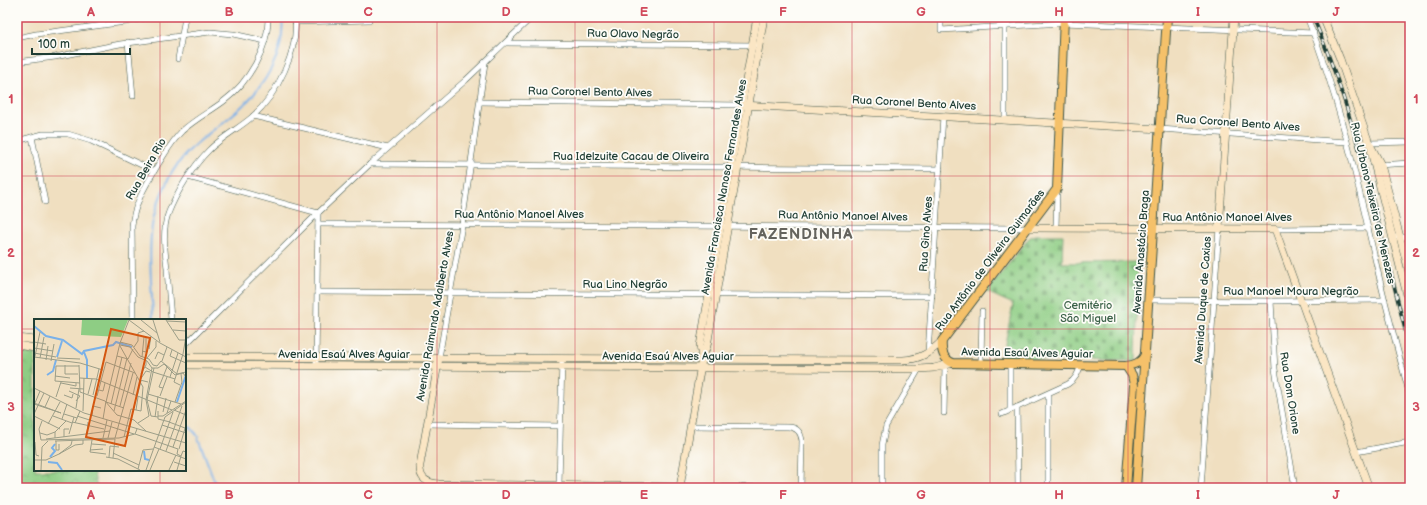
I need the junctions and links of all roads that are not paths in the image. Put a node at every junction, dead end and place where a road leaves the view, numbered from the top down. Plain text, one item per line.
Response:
1 (148, 17) edge
2 (186, 17) edge
3 (268, 17) edge
4 (532, 17) edge
5 (757, 17) edge
6 (764, 17) edge
7 (941, 17) edge
8 (1167, 17) edge
9 (1234, 17) edge
10 (1307, 17) edge
11 (1323, 17) edge
12 (295, 20) edge
13 (369, 20) dead end
14 (1064, 20) edge
15 (1005, 26) junction
16 (1167, 27) junction
17 (1233, 30) junction
18 (1314, 33) junction
19 (182, 35) junction
20 (17, 38) edge
21 (265, 41) junction
22 (128, 42) junction
23 (506, 43) junction
24 (756, 45) junction
25 (178, 59) dead end
26 (17, 62) edge
27 (484, 63) junction
28 (133, 96) dead end
29 (480, 102) junction
30 (746, 105) junction
31 (253, 116) junction
32 (943, 116) junction
33 (1005, 119) junction
34 (1060, 123) junction
35 (1160, 129) junction
36 (17, 133) edge
37 (1226, 133) junction
38 (32, 137) junction
39 (18, 140) edge
40 (1347, 142) junction
41 (1410, 142) edge
42 (1369, 143) junction
43 (388, 148) junction
44 (1410, 163) edge
45 (370, 164) junction
46 (471, 165) junction
47 (1377, 165) junction
48 (735, 167) junction
49 (940, 169) junction
50 (154, 171) junction
51 (188, 177) junction
52 (1057, 189) junction
53 (45, 202) dead end
54 (318, 213) junction
55 (318, 224) junction
56 (462, 225) junction
57 (725, 226) junction
58 (936, 228) junction
59 (1028, 228) junction
60 (1056, 228) junction
61 (1153, 228) junction
62 (1219, 228) junction
63 (1275, 228) junction
64 (1368, 228) junction
65 (1392, 237) junction
66 (1400, 237) junction
67 (1410, 237) edge
68 (1410, 275) edge
69 (318, 292) junction
70 (450, 293) junction
71 (713, 295) junction
72 (932, 296) junction
73 (1149, 300) junction
74 (1385, 300) junction
75 (1214, 301) junction
76 (1271, 301) junction
77 (1301, 301) junction
78 (1410, 307) edge
79 (982, 311) dead end
80 (133, 319) edge
81 (171, 319) edge
82 (17, 338) edge
83 (34, 340) edge
84 (942, 341) junction
85 (186, 344) edge
86 (17, 345) edge
87 (34, 348) edge
88 (928, 353) junction
89 (1145, 355) junction
90 (186, 356) edge
91 (316, 357) junction
92 (439, 358) junction
93 (562, 358) junction
94 (702, 359) junction
95 (810, 360) junction
96 (980, 363) junction
97 (186, 364) edge
98 (949, 364) junction
99 (1010, 364) junction
100 (316, 365) junction
101 (1081, 365) junction
102 (438, 366) junction
103 (562, 366) junction
104 (1126, 366) junction
105 (700, 368) junction
106 (810, 368) junction
107 (919, 369) junction
108 (1048, 394) junction
109 (1410, 396) edge
110 (1017, 407) junction
111 (1010, 410) junction
112 (944, 413) dead end
113 (1002, 414) dead end
114 (427, 424) junction
115 (560, 426) junction
116 (690, 426) junction
117 (1410, 442) edge
118 (1356, 452) junction
119 (559, 485) junction
120 (539, 487) edge
121 (679, 487) edge
122 (801, 487) edge
123 (882, 488) edge
124 (1018, 488) edge
125 (1048, 488) edge
126 (1126, 488) edge
127 (1136, 488) edge
128 (1200, 488) edge
129 (1295, 488) edge
130 (1369, 488) edge

1 - 20 street
2 - 19 street
3 - 21 street, Rua Beira Rio
4 - 23 street
5 - 24 street, Avenida Francisca Nanosa Fernandes Alves
6 - 24 street, Avenida Francisca Nanosa Fernandes Alves
7 - 15 street
8 - 16 main road, Avenida Anastácio Braga
9 - 17 street, Avenida Duque de Caxias
10 - 18 street, Rua Urbano Teixeira de Menezes
11 - 42 street, Rua Urbano Teixeira de Menezes
12 - 13 street
12 - 31 street
14 - 15 street
14 - 16 street
14 - 34 main road, Rua Antônio de Oliveira Guimarães
15 - 33 street
16 - 17 street
16 - 35 main road, Avenida Anastácio Braga
17 - 18 street
17 - 37 street, Avenida Duque de Caxias
18 - 40 street, Rua Urbano Teixeira de Menezes
19 - 21 street
19 - 22 street
19 - 25 street
21 - 50 street, Rua Beira Rio
22 - 26 street
22 - 28 street
23 - 24 street, Rua Olavo Negrão
23 - 27 street
24 - 30 street, Avenida Francisca Nanosa Fernandes Alves
27 - 29 street, Avenida Raimundo Adalberto Alves
27 - 43 street
29 - 30 street, Rua Coronel Bento Alves
29 - 46 street, Avenida Raimundo Adalberto Alves
30 - 32 street, Rua Coronel Bento Alves
30 - 48 street, Avenida Francisca Nanosa Fernandes Alves
31 - 43 street
31 - 51 street
32 - 33 street, Rua Coronel Bento Alves
32 - 49 street, Rua Gino Alves
33 - 34 street, Rua Coronel Bento Alves
34 - 35 street, Rua Coronel Bento Alves
34 - 52 main road, Rua Antônio de Oliveira Guimarães
35 - 37 street, Rua Coronel Bento Alves
35 - 61 main road, Avenida Anastácio Braga
36 - 39 street
37 - 40 street, Rua Coronel Bento Alves
37 - 62 street, Avenida Duque de Caxias
38 - 39 street
38 - 50 street
38 - 53 street
40 - 64 street, Rua Urbano Teixeira de Menezes
41 - 42 street
42 - 47 street, Rua Urbano Teixeira de Menezes
43 - 45 street
44 - 47 street
45 - 46 street, Rua Idelzuite Cacau de Oliveira
45 - 54 street
46 - 48 street, Rua Idelzuite Cacau de Oliveira
46 - 56 street, Avenida Raimundo Adalberto Alves
47 - 65 street, Rua Urbano Teixeira de Menezes
47 - 66 street, Rua Urbano Teixeira de Menezes
48 - 49 street, Rua Idelzuite Cacau de Oliveira
48 - 57 street, Avenida Francisca Nanosa Fernandes Alves
49 - 58 street, Rua Gino Alves
50 - 80 street, Rua Beira Rio
51 - 54 street
51 - 81 street
52 - 59 main road, Rua Antônio de Oliveira Guimarães
52 - 60 street, Rua Antônio de Oliveira Guimarães
54 - 55 street
54 - 85 street
55 - 56 street, Rua Antônio Manoel Alves
55 - 69 street
56 - 57 street, Rua Antônio Manoel Alves
56 - 70 street, Avenida Raimundo Adalberto Alves
57 - 58 street, Rua Antônio Manoel Alves
57 - 71 street, Avenida Francisca Nanosa Fernandes Alves
58 - 59 street, Rua Antônio Manoel Alves
58 - 72 street, Rua Gino Alves
59 - 60 street, Rua Antônio Manoel Alves
59 - 84 main road, Rua Antônio de Oliveira Guimarães
60 - 61 street, Rua Antônio Manoel Alves
61 - 62 street, Rua Antônio Manoel Alves
61 - 73 main road, Avenida Anastácio Braga
62 - 63 street, Rua Antônio Manoel Alves
62 - 75 street, Avenida Duque de Caxias
63 - 64 street, Rua Antônio Manoel Alves
63 - 77 street
64 - 74 street, Rua Urbano Teixeira de Menezes
65 - 66 street
65 - 78 street, Rua Urbano Teixeira de Menezes
66 - 67 street
66 - 68 street, Rua Urbano Teixeira de Menezes
69 - 70 street, Rua Lino Negrão
69 - 91 street
70 - 71 street, Rua Lino Negrão
70 - 92 street, Avenida Raimundo Adalberto Alves
71 - 72 street, Rua Lino Negrão
71 - 94 street, Avenida Francisca Nanosa Fernandes Alves
72 - 88 street, Rua Gino Alves
73 - 75 street, Rua Manoel Moura Negrão
73 - 89 main road, Avenida Anastácio Braga
74 - 77 street, Rua Manoel Moura Negrão
74 - 109 street, Rua Urbano Teixeira de Menezes
75 - 76 street, Rua Manoel Moura Negrão
75 - 128 street, Avenida Duque de Caxias
76 - 77 street, Rua Manoel Moura Negrão
76 - 129 street, Rua Dom Orione
77 - 118 street
79 - 96 street
82 - 83 street
84 - 88 street, Avenida Esaú Alves Aguiar
84 - 98 main road, Rua Antônio de Oliveira Guimarães
86 - 87 street
88 - 95 street, Avenida Esaú Alves Aguiar
88 - 107 street
89 - 104 main road, Avenida Esaú Alves Aguiar
89 - 127 main road, Avenida Anastácio Braga
90 - 91 street, Avenida Esaú Alves Aguiar
91 - 92 street, Avenida Esaú Alves Aguiar
91 - 100 street
92 - 93 street, Avenida Esaú Alves Aguiar
92 - 102 street, Avenida Raimundo Adalberto Alves
93 - 94 street, Avenida Esaú Alves Aguiar
93 - 103 street
94 - 95 street, Avenida Esaú Alves Aguiar
94 - 105 street, Avenida Francisca Nanosa Fernandes Alves
95 - 106 street
96 - 98 main road, Avenida Esaú Alves Aguiar
96 - 99 main road, Avenida Esaú Alves Aguiar
97 - 100 street, Avenida Esaú Alves Aguiar
98 - 107 street, Avenida Esaú Alves Aguiar
98 - 112 street
99 - 101 main road, Avenida Esaú Alves Aguiar
99 - 111 street
100 - 102 street, Avenida Esaú Alves Aguiar
101 - 104 main road, Avenida Esaú Alves Aguiar
101 - 108 street
102 - 103 street, Avenida Esaú Alves Aguiar
102 - 114 street, Avenida Raimundo Adalberto Alves
103 - 105 street, Avenida Esaú Alves Aguiar
103 - 115 street
104 - 126 main road
105 - 106 street, Avenida Esaú Alves Aguiar
105 - 116 street, Avenida Francisca Nanosa Fernandes Alves
106 - 107 street, Avenida Esaú Alves Aguiar
107 - 123 street
108 - 110 street
108 - 125 street
110 - 111 street
110 - 124 street
111 - 113 street
114 - 115 street
114 - 120 street, Avenida Raimundo Adalberto Alves
115 - 119 street
116 - 121 street, Avenida Francisca Nanosa Fernandes Alves
116 - 122 street
117 - 118 street
118 - 130 street
119 - 120 street
119 - 121 street
121 - 122 street
122 - 123 street

